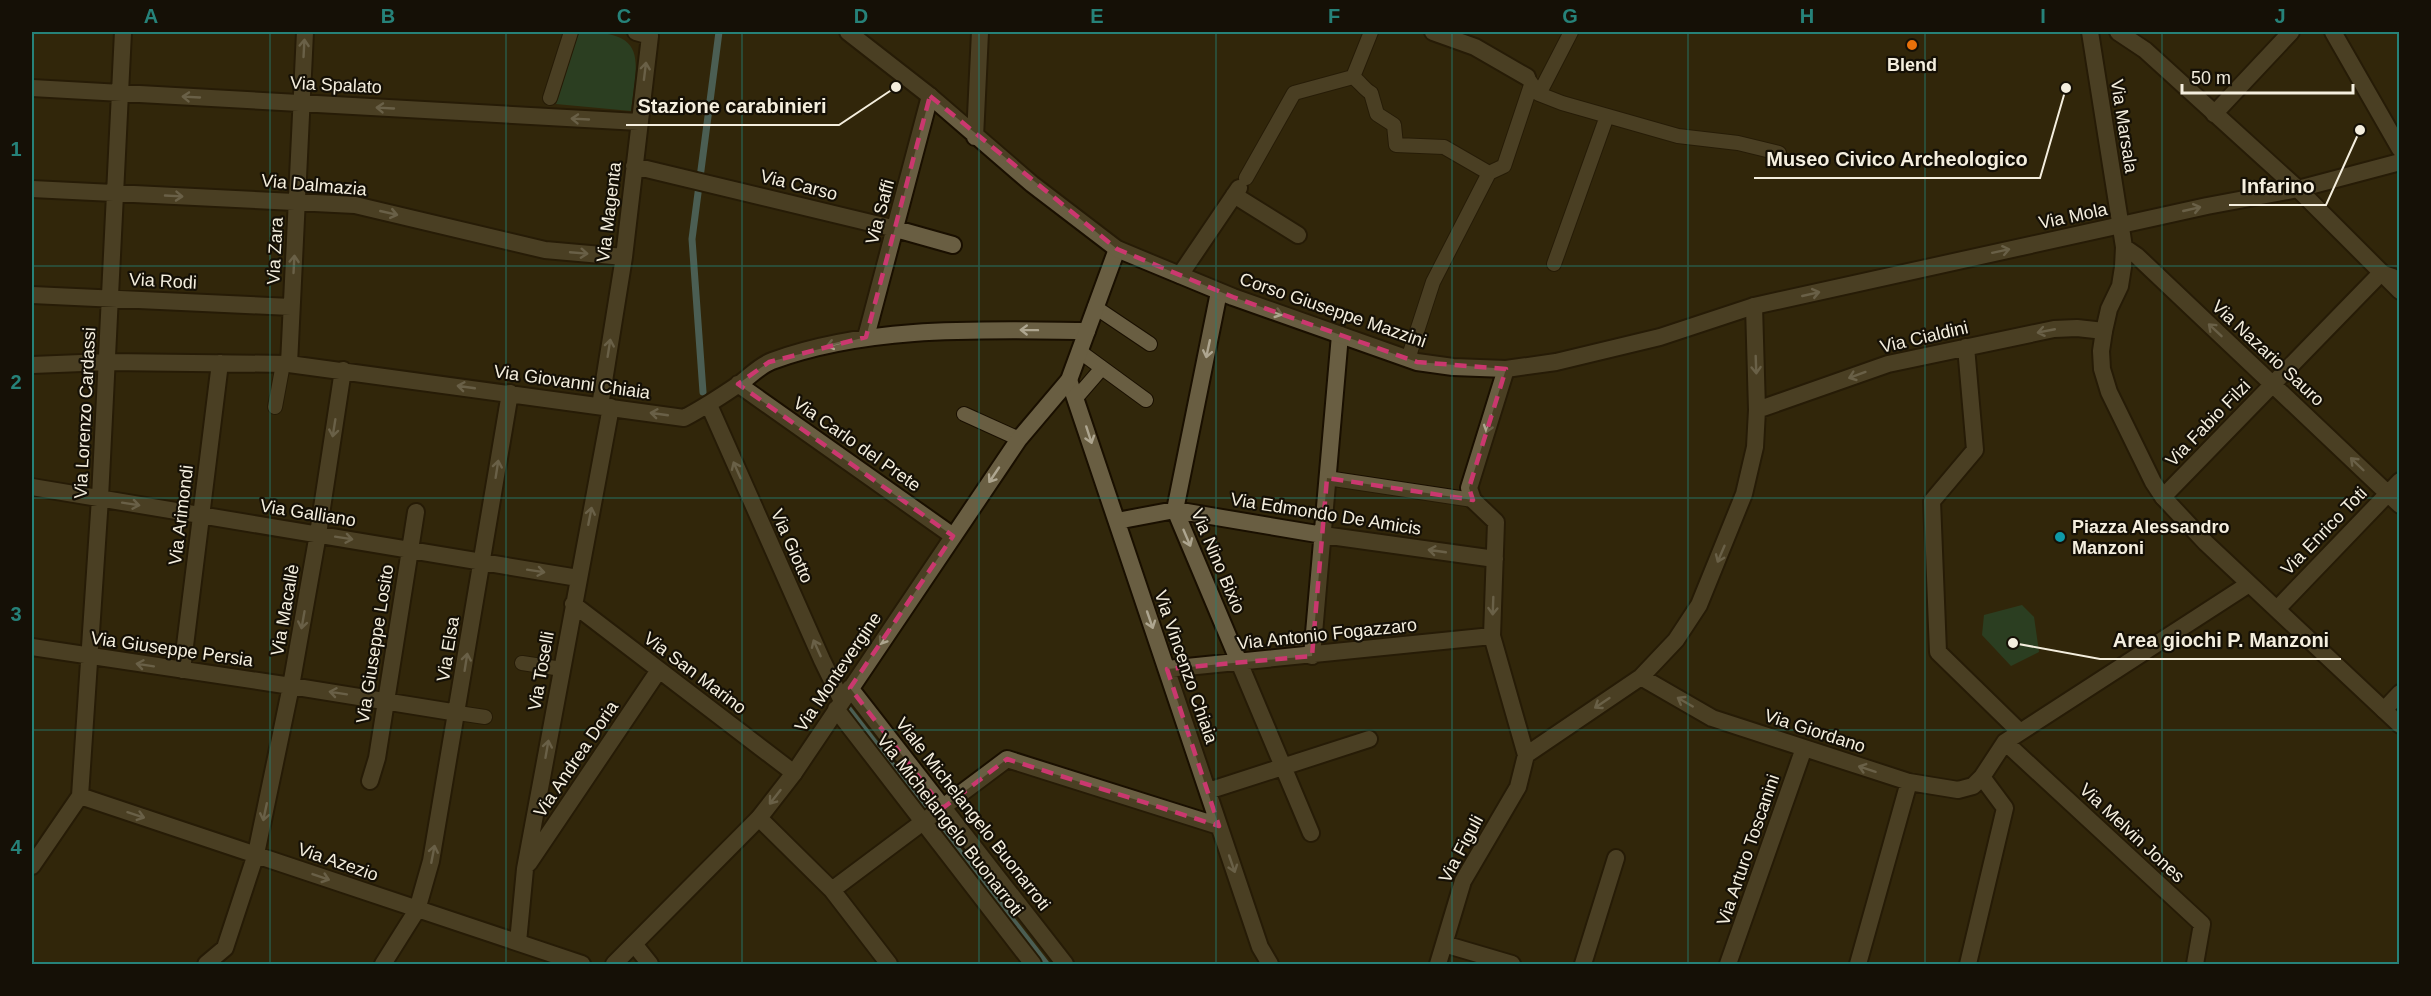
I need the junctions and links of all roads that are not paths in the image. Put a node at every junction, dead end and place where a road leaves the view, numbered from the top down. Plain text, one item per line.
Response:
1 (123, 32) edge
2 (304, 32) edge
3 (571, 32) edge
4 (636, 32) edge
5 (848, 32) edge
6 (980, 32) edge
7 (1371, 32) edge
8 (1433, 32) edge
9 (1571, 32) edge
10 (2090, 32) edge
11 (2118, 32) edge
12 (2291, 32) edge
13 (2333, 32) edge
14 (1353, 77) junction
15 (1532, 86) junction
16 (32, 88) edge
17 (120, 93) junction
18 (930, 96) junction
19 (301, 103) junction
20 (548, 108) junction
21 (2214, 114) junction
22 (1607, 116) junction
23 (639, 122) junction
24 (975, 136) junction
25 (2400, 149) edge
26 (1779, 153) dead end
27 (2400, 162) edge
28 (634, 166) junction
29 (1489, 173) junction
30 (1240, 187) junction
31 (32, 189) edge
32 (2298, 189) junction
33 (116, 194) junction
34 (297, 202) junction
35 (2119, 226) junction
36 (896, 228) junction
37 (1298, 235) dead end
38 (953, 245) dead end
39 (2124, 247) junction
40 (1117, 249) junction
41 (624, 257) junction
42 (1554, 264) dead end
43 (2381, 273) junction
44 (1180, 275) junction
45 (2400, 279) edge
46 (2400, 291) edge
47 (1220, 292) junction
48 (32, 295) edge
49 (110, 298) junction
50 (1754, 306) junction
51 (291, 307) junction
52 (1095, 307) junction
53 (1088, 331) junction
54 (2104, 331) junction
55 (1340, 335) junction
56 (866, 337) junction
57 (1150, 344) dead end
58 (1966, 347) junction
59 (1079, 351) junction
60 (1408, 359) junction
61 (107, 362) junction
62 (219, 363) junction
63 (286, 364) junction
64 (32, 365) edge
65 (1102, 368) junction
66 (1506, 369) junction
67 (343, 370) junction
68 (1069, 380) junction
69 (738, 384) junction
70 (2272, 384) junction
71 (510, 393) junction
72 (1076, 398) junction
73 (1146, 399) dead end
74 (709, 405) junction
75 (606, 406) junction
76 (275, 407) dead end
77 (1757, 410) junction
78 (964, 414) dead end
79 (1019, 439) junction
80 (1328, 478) junction
81 (2400, 481) edge
82 (32, 487) edge
83 (2163, 497) junction
84 (100, 498) junction
85 (2394, 499) edge
86 (1473, 500) junction
87 (1175, 510) junction
88 (416, 512) dead end
89 (201, 515) junction
90 (1117, 521) junction
91 (318, 534) junction
92 (1323, 535) junction
93 (953, 536) junction
94 (411, 549) junction
95 (1494, 559) junction
96 (482, 563) junction
97 (578, 578) junction
98 (2249, 584) junction
99 (573, 604) junction
100 (2277, 609) junction
101 (1492, 636) junction
102 (32, 647) edge
103 (89, 656) junction
104 (1312, 656) junction
105 (522, 663) dead end
106 (1240, 663) junction
107 (562, 669) junction
108 (1167, 669) junction
109 (182, 670) junction
110 (659, 670) junction
111 (1641, 677) junction
112 (291, 686) junction
113 (2400, 693) edge
114 (843, 699) junction
115 (386, 701) junction
116 (2384, 710) junction
117 (458, 713) junction
118 (485, 717) dead end
119 (2400, 725) edge
120 (2020, 732) junction
121 (1369, 740) dead end
122 (2006, 742) junction
123 (1804, 748) junction
124 (1526, 755) junction
125 (1283, 766) junction
126 (794, 773) junction
127 (1982, 777) junction
128 (370, 781) dead end
129 (1909, 782) junction
130 (1208, 791) junction
131 (81, 796) junction
132 (943, 808) junction
133 (759, 818) junction
134 (923, 822) junction
135 (1219, 826) junction
136 (1311, 833) dead end
137 (256, 854) junction
138 (1616, 858) dead end
139 (32, 866) edge
140 (525, 869) junction
141 (832, 890) junction
142 (417, 910) junction
143 (518, 942) junction
144 (634, 944) junction
145 (1444, 944) junction
146 (206, 964) edge
147 (383, 964) edge
148 (582, 964) edge
149 (614, 964) edge
150 (650, 964) edge
151 (889, 964) edge
152 (1033, 964) edge
153 (1065, 964) edge
154 (1270, 964) edge
155 (1438, 964) edge
156 (1512, 964) edge
157 (1583, 964) edge
158 (1728, 964) edge
159 (1858, 964) edge
160 (1968, 964) edge
161 (2195, 964) edge

1 - 17 street, Via Lorenzo Cardassi
19 -> 2 street, Via Zara
3 - 20 street
23 -> 4 street, Via Magenta
5 - 18 street, Corso Giuseppe Mazzini
6 - 24 street
7 - 14 street
8 - 15 street
9 - 15 street
10 - 35 street, Via Marsala
11 - 21 street
12 - 21 street
13 - 25 street
14 - 29 street
14 - 30 street
15 - 22 street
15 - 29 street
16 - 17 street, Via Spalato
19 -> 17 street, Via Spalato
17 - 33 street, Via Lorenzo Cardassi
18 - 24 street, Corso Giuseppe Mazzini
18 - 36 street, Via Saffi
20 -> 19 street, Via Spalato
19 - 34 street, Via Zara
23 -> 20 street, Via Spalato
21 - 32 street
22 - 26 street
22 - 42 street
23 - 28 street, Via Magenta
24 - 40 street, Corso Giuseppe Mazzini
27 - 32 street, Via Mola
28 - 36 street, Via Carso
28 - 41 street, Via Magenta
29 - 60 street
30 - 37 street
30 - 44 street
31 - 33 street, Via Dalmazia
35 -> 32 street, Via Mola
32 - 43 street
33 -> 34 street, Via Dalmazia
33 - 49 street, Via Lorenzo Cardassi
34 -> 41 street, Via Dalmazia
51 -> 34 street, Via Zara
35 - 39 street
50 -> 35 street, Via Mola
36 - 38 street, Via Carso
36 - 56 street, Via Saffi
39 - 54 street
70 -> 39 street, Via Nazario Sauro
40 - 44 street, Corso Giuseppe Mazzini
40 - 52 street
75 -> 41 street, Via Magenta
43 - 45 street
43 - 46 street
43 - 70 street, Via Fabio Filzi
44 - 47 street, Corso Giuseppe Mazzini
47 -> 55 street, Corso Giuseppe Mazzini
47 -> 87 street, Via Nino Bixio
48 - 49 street, Via Rodi
49 - 51 street, Via Rodi
49 - 61 street, Via Lorenzo Cardassi
50 - 66 street, Corso Giuseppe Mazzini
50 -> 77 street
51 - 63 street, Via Zara
52 - 53 street
52 - 57 street
53 -> 56 street, Via Giovanni Chiaia
53 - 59 street
54 -> 58 street, Via Cialdini
54 - 83 street
55 - 60 street, Corso Giuseppe Mazzini
55 - 80 street
56 -> 69 street, Via Giovanni Chiaia
58 -> 77 street, Via Cialdini
58 - 120 street
59 - 65 street
59 - 68 street
60 - 66 street, Corso Giuseppe Mazzini
61 - 62 street, Via Giovanni Chiaia
61 - 64 street, Via Giovanni Chiaia
61 - 84 street, Via Lorenzo Cardassi
62 - 63 street, Via Giovanni Chiaia
62 - 89 street, Via Arimondi
63 - 67 street, Via Giovanni Chiaia
63 - 76 street
65 - 72 street
65 - 73 street
66 -> 86 street
71 -> 67 street, Via Giovanni Chiaia
67 -> 91 street, Via Macallè
68 - 72 street, Via Vincenzo Chiaia
68 - 79 street, Via Montevergine
69 - 74 street, Via Giovanni Chiaia
69 - 93 street, Via Carlo del Prete
70 - 83 street, Via Fabio Filzi
85 -> 70 street, Via Nazario Sauro
71 - 75 street, Via Giovanni Chiaia
96 -> 71 street, Via Elsa
72 -> 90 street, Via Vincenzo Chiaia
74 -> 75 street, Via Giovanni Chiaia
114 -> 74 street, Via Giotto
97 -> 75 street, Via Toselli
77 -> 111 street
78 - 79 street
79 -> 93 street, Via Montevergine
80 - 86 street
80 - 92 street
81 - 85 street, Via Enrico Toti
82 - 84 street, Via Galliano
83 - 98 street
84 -> 89 street, Via Galliano
84 - 103 street, Via Lorenzo Cardassi
85 - 100 street, Via Enrico Toti
86 - 95 street
87 - 90 street, Via Edmondo De Amicis
87 - 92 street, Via Edmondo De Amicis
87 -> 106 street, Via Nino Bixio
88 - 94 street, Via Giuseppe Losito
89 - 91 street, Via Galliano
89 - 109 street, Via Arimondi
90 -> 108 street, Via Vincenzo Chiaia
91 -> 94 street, Via Galliano
91 -> 112 street, Via Macallè
95 -> 92 street, Via Edmondo De Amicis
92 - 104 street
93 -> 114 street, Via Montevergine
94 - 96 street, Via Galliano
94 - 115 street, Via Giuseppe Losito
95 -> 101 street
96 -> 97 street, Via Galliano
117 -> 96 street, Via Elsa
97 - 99 street, Via Toselli
98 - 100 street
98 - 120 street
99 - 107 street, Via Toselli
99 - 110 street, Via San Marino
100 - 116 street
101 - 104 street, Via Antonio Fogazzaro
101 - 124 street
102 - 103 street, Via Giuseppe Persia
109 -> 103 street, Via Giuseppe Persia
103 - 131 street, Via Lorenzo Cardassi
104 - 106 street, Via Antonio Fogazzaro
105 - 107 street
106 - 108 street, Via Antonio Fogazzaro
106 - 125 street, Via Nino Bixio
140 -> 107 street, Via Toselli
108 - 130 street, Via Vincenzo Chiaia
109 - 112 street, Via Giuseppe Persia
110 - 126 street, Via San Marino
110 - 140 street, Via Andrea Doria
123 -> 111 street, Via Giordano
111 -> 124 street
115 -> 112 street, Via Giuseppe Persia
112 -> 137 street, Via Macallè
113 - 116 street
114 - 126 street, Via Montevergine
114 - 132 street, Viale Michelangelo Buonarroti
114 - 134 street, Via Michelangelo Buonarroti
115 - 117 street, Via Giuseppe Persia
115 - 128 street, Via Giuseppe Losito
116 - 119 street
117 - 118 street, Via Giuseppe Persia
142 -> 117 street, Via Elsa
120 - 122 street
121 - 125 street
122 - 127 street
122 - 161 street, Via Melvin Jones
129 -> 123 street, Via Giordano
123 - 158 street, Via Arturo Toscanini
124 - 145 street, Via Figuli
125 - 130 street
125 - 136 street, Via Nino Bixio
126 -> 133 street, Via Montevergine
127 - 129 street, Via Giordano
127 - 160 street
129 - 159 street
130 - 135 street, Via Vincenzo Chiaia
131 -> 137 street, Via Azezio
131 - 139 street
132 - 134 street
132 - 135 street
132 - 153 street, Viale Michelangelo Buonarroti
133 - 141 street
133 - 144 street, Via Montevergine
134 - 141 street
134 - 152 street, Via Michelangelo Buonarroti
135 -> 154 street, Via Vincenzo Chiaia
137 -> 142 street, Via Azezio
137 - 146 street, Via Macallè
138 - 157 street
140 - 143 street, Via Toselli
141 - 151 street
142 - 143 street, Via Azezio
142 - 147 street, Via Elsa
143 - 148 street, Via Azezio
144 - 149 street, Via Montevergine
144 - 150 street
145 - 155 street, Via Figuli
145 - 156 street

